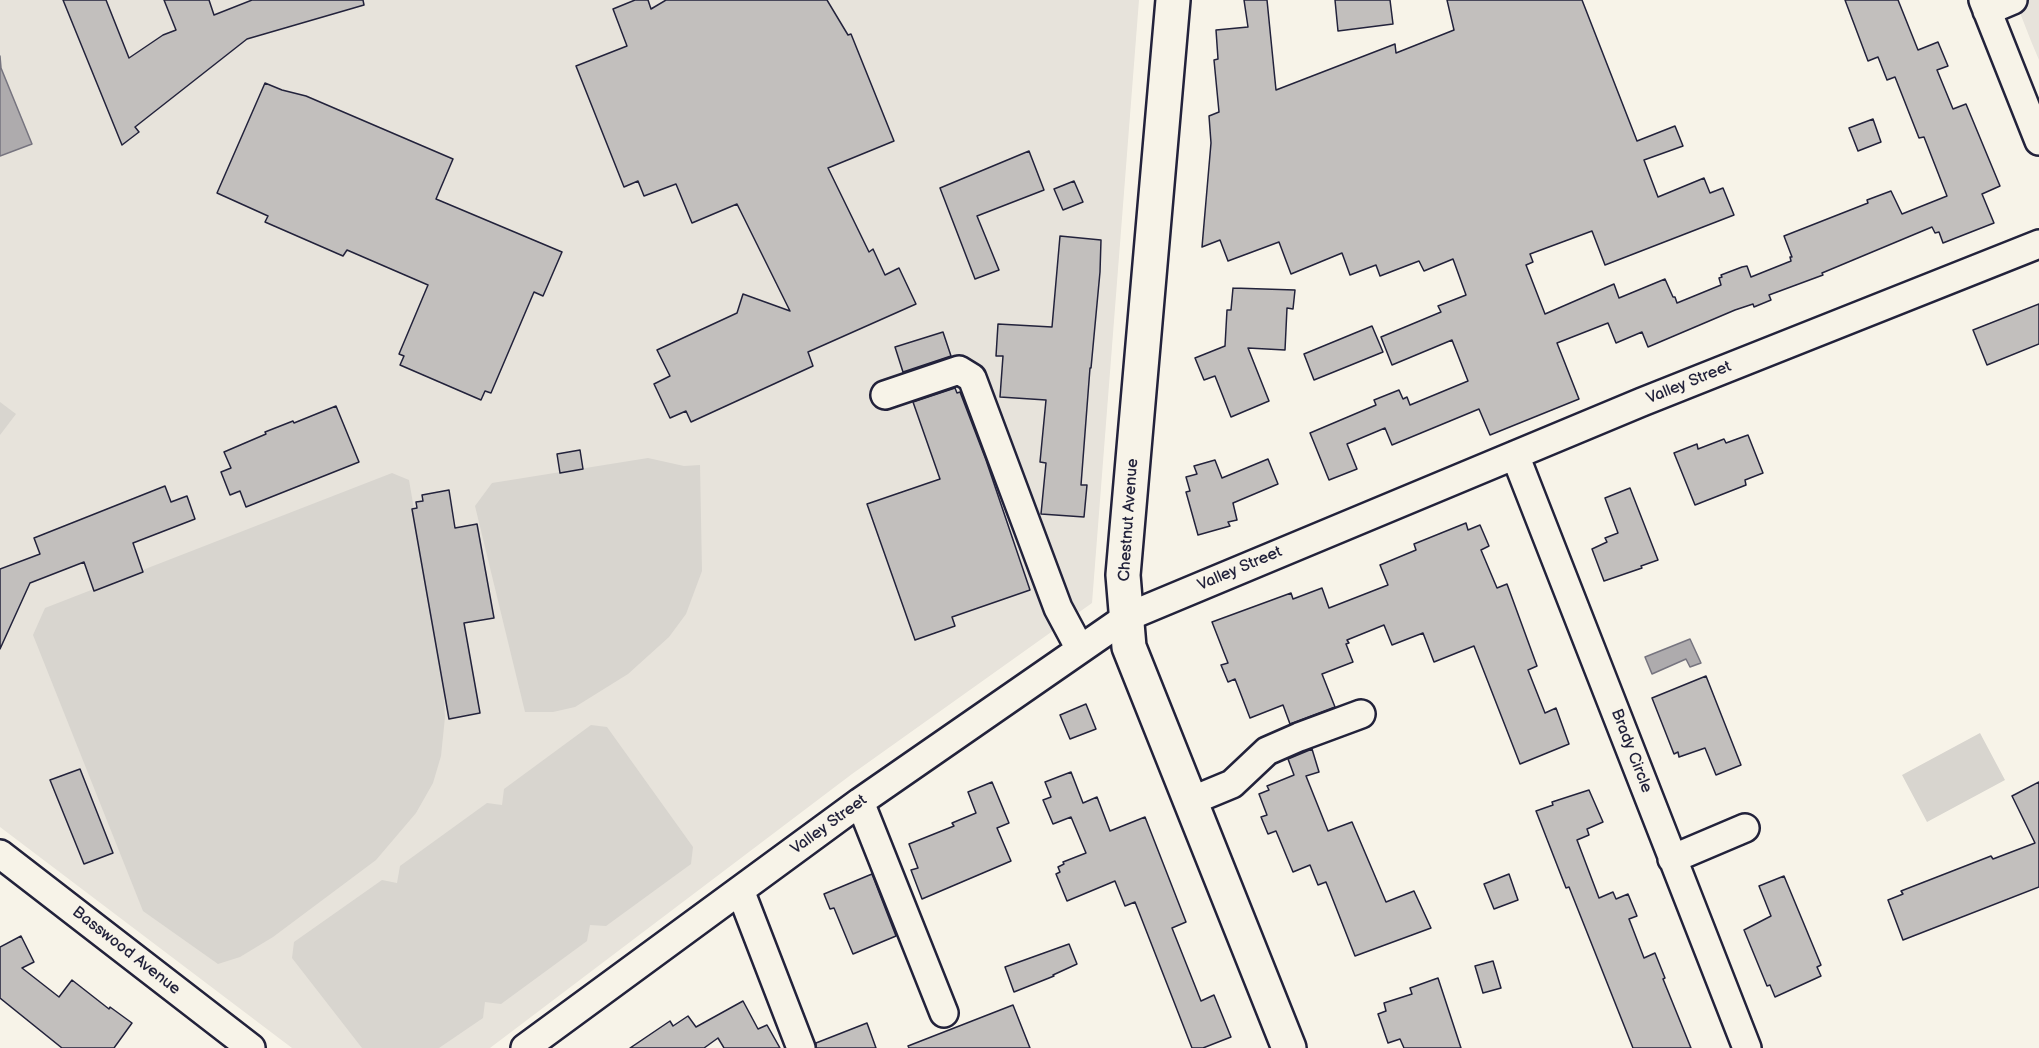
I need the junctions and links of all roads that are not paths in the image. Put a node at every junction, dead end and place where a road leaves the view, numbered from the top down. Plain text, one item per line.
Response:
1 (1173, 0) edge
2 (2013, 0) edge
3 (1985, 5) edge
4 (2039, 141) edge
5 (2039, 244) edge
6 (885, 395) dead end
7 (1515, 454) junction
8 (1126, 617) junction
9 (1080, 649) junction
10 (1361, 714) dead end
11 (1191, 801) junction
12 (860, 802) junction
13 (1745, 828) dead end
14 (0, 854) edge
15 (1672, 859) junction
16 (740, 890) junction
17 (944, 1013) dead end
18 (251, 1048) edge
19 (525, 1048) edge
20 (801, 1048) edge
21 (1288, 1048) edge
22 (1747, 1048) edge

1 - 8 main road, Chestnut Avenue
2 - 3 street
3 - 4 street
5 - 7 street, Valley Street
6 - 9 street
7 - 8 street, Valley Street
7 - 15 street, Brady Circle
8 - 9 street, Valley Street
8 - 11 main road, Chestnut Avenue
9 - 12 street, Valley Street
10 - 11 street
11 - 21 main road, Chestnut Avenue
12 - 16 street, Valley Street
12 - 17 street
13 - 15 street
14 - 18 street, Basswood Avenue
15 - 22 street, Brady Circle
16 - 19 street, Valley Street
16 - 20 street

